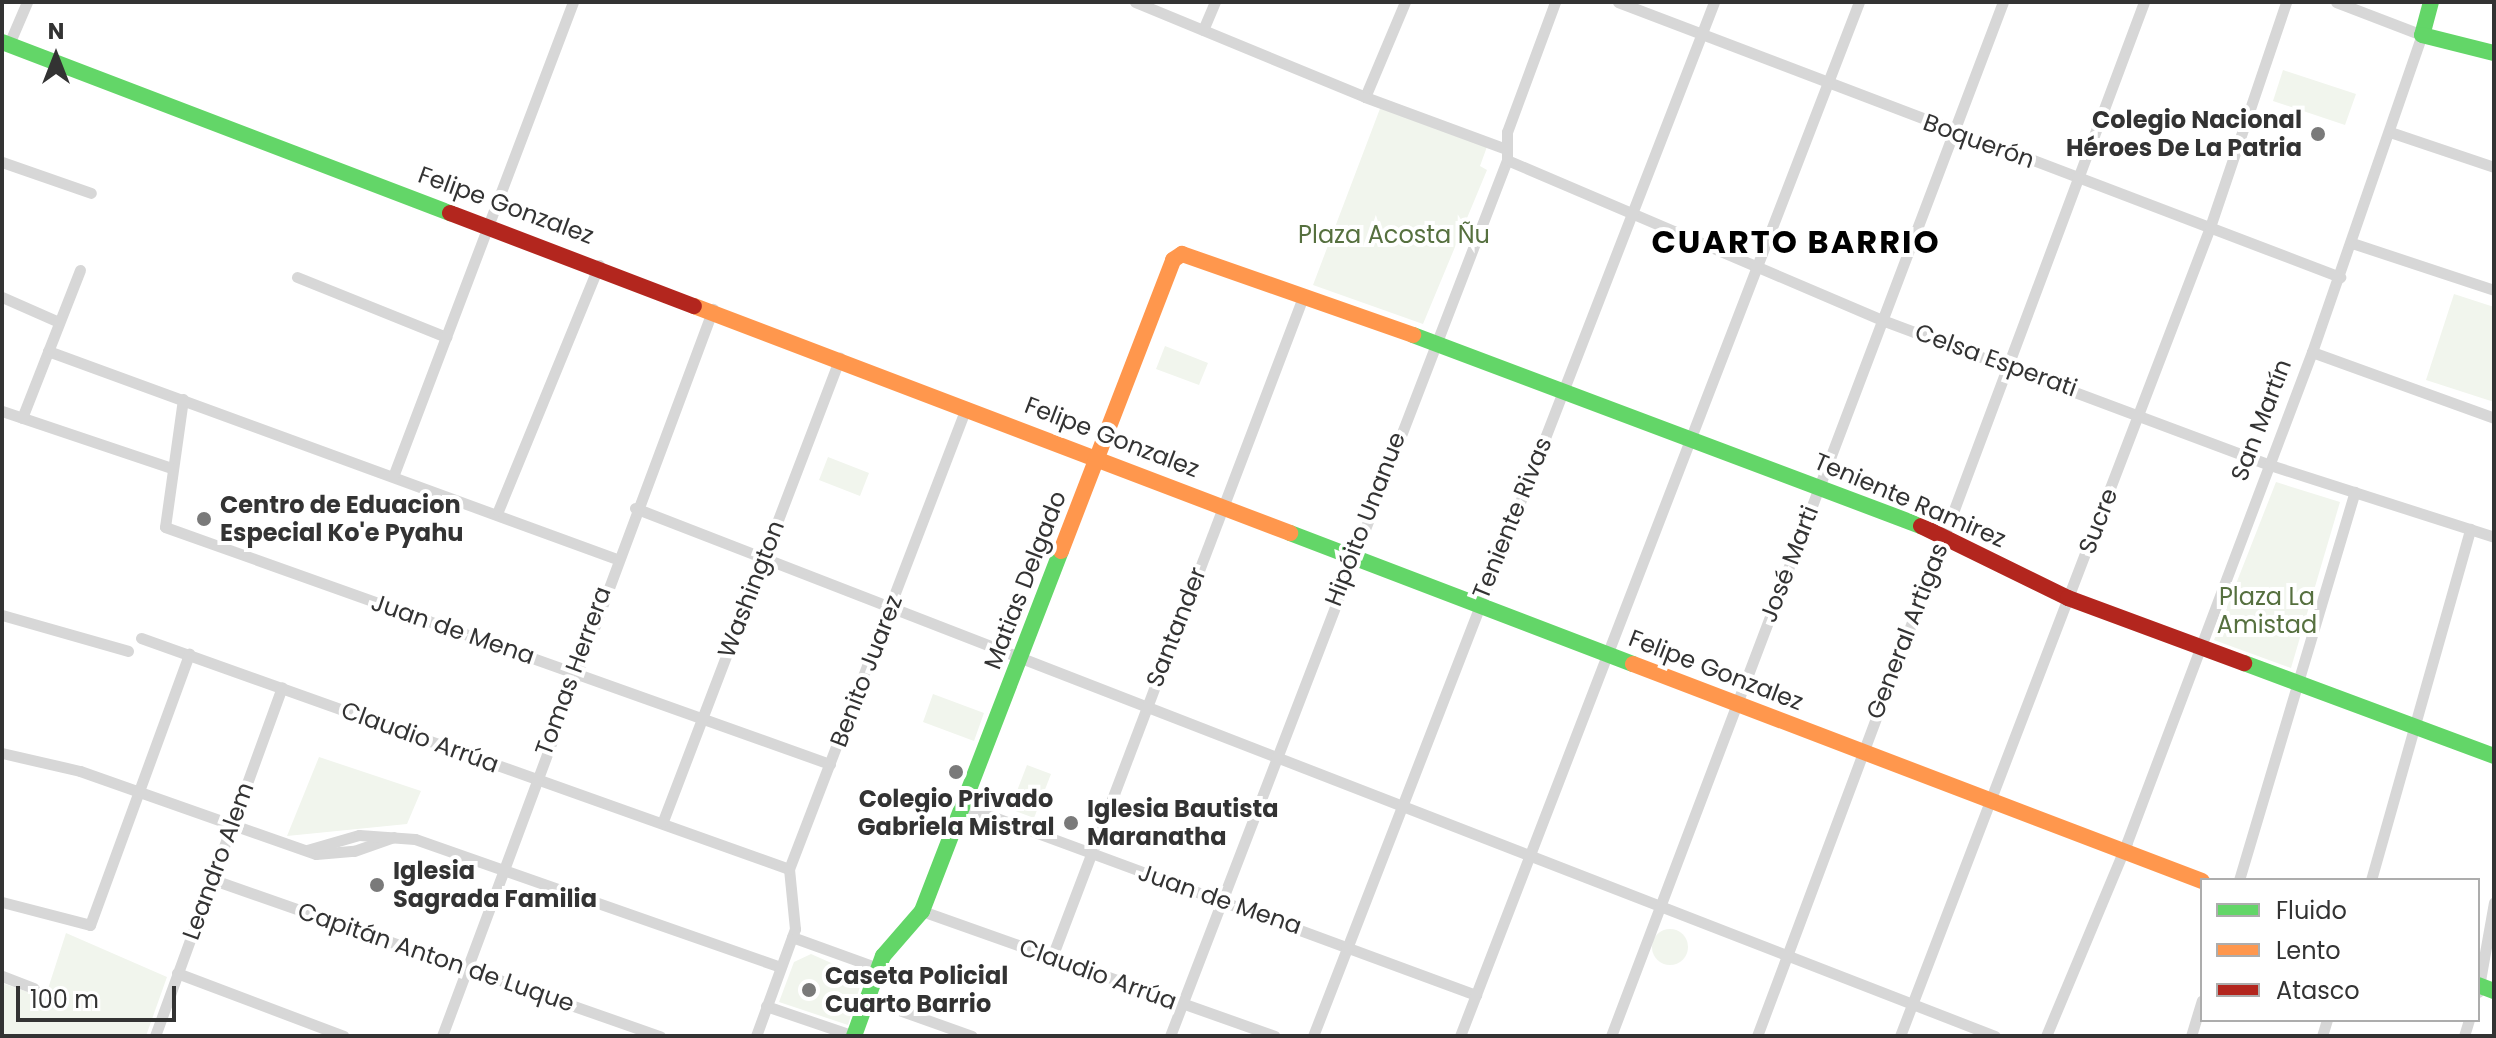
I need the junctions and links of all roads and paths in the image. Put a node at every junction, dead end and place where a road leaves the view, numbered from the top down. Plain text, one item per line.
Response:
1 (27, 2) edge
2 (573, 2) edge
3 (1135, 2) edge
4 (1215, 2) edge
5 (1405, 2) edge
6 (1555, 2) edge
7 (1618, 2) edge
8 (1714, 2) edge
9 (1859, 2) edge
10 (2003, 2) edge
11 (2144, 2) edge
12 (2286, 2) edge
13 (2336, 2) edge
14 (2431, 2) edge
15 (1203, 30) junction
16 (1702, 35) junction
17 (2422, 35) junction
18 (4, 47) edge
19 (2494, 53) edge
20 (1828, 83) junction
21 (1362, 95) junction
22 (2390, 132) junction
23 (1953, 134) junction
24 (1507, 155) junction
25 (2, 162) edge
26 (2494, 167) edge
27 (2083, 178) junction
28 (91, 193) dead end
29 (1633, 211) junction
30 (488, 224) junction
31 (2210, 227) junction
32 (2352, 243) junction
33 (599, 265) junction
34 (1758, 266) junction
35 (80, 270) dead end
36 (297, 277) dead end
37 (2340, 277) junction
38 (2494, 290) edge
39 (2, 297) edge
40 (1303, 297) junction
41 (713, 309) junction
42 (1882, 320) junction
43 (59, 322) junction
44 (446, 337) junction
45 (1432, 342) junction
46 (48, 351) junction
47 (2312, 352) junction
48 (840, 358) junction
49 (2013, 366) junction
50 (1564, 388) junction
51 (183, 399) junction
52 (966, 407) junction
53 (2, 411) edge
54 (2141, 413) junction
55 (22, 418) junction
56 (2494, 418) edge
57 (1689, 436) junction
58 (1099, 457) junction
59 (2270, 465) junction
60 (171, 468) junction
61 (394, 474) junction
62 (1819, 486) junction
63 (2355, 492) junction
64 (1223, 505) junction
65 (635, 508) junction
66 (498, 511) junction
67 (2470, 529) junction
68 (1944, 535) junction
69 (2494, 537) edge
70 (1352, 554) junction
71 (763, 557) junction
72 (614, 558) junction
73 (2068, 598) junction
74 (1478, 603) junction
75 (890, 608) junction
76 (2, 615) edge
77 (141, 638) dead end
78 (2201, 647) junction
79 (128, 651) dead end
80 (1604, 653) junction
81 (189, 654) junction
82 (1020, 658) junction
83 (573, 671) junction
84 (2298, 683) junction
85 (282, 687) junction
86 (1736, 704) junction
87 (1145, 707) junction
88 (702, 717) junction
89 (2414, 726) junction
90 (1861, 750) junction
91 (2, 753) edge
92 (1274, 754) junction
93 (2494, 756) edge
94 (830, 764) junction
95 (534, 778) junction
96 (139, 791) junction
97 (1988, 801) junction
98 (964, 806) junction
99 (1405, 809) junction
100 (663, 821) junction
101 (230, 828) junction
102 (2122, 850) junction
103 (1091, 854) junction
104 (1527, 855) junction
105 (789, 869) junction
106 (501, 870) junction
107 (2240, 878) edge
108 (2372, 878) edge
109 (211, 879) junction
110 (2200, 880) edge
111 (1220, 900) junction
112 (2, 902) edge
113 (2494, 902) edge
114 (1657, 910) junction
115 (922, 911) junction
116 (792, 937) junction
117 (1353, 946) junction
118 (1052, 957) junction
119 (1787, 958) junction
120 (466, 967) junction
121 (780, 967) junction
122 (878, 968) junction
123 (177, 973) junction
124 (2, 976) edge
125 (34, 988) dead end
126 (2482, 988) edge
127 (1476, 995) junction
128 (868, 999) junction
129 (1182, 1004) junction
130 (1913, 1004) junction
131 (766, 1006) junction
132 (2200, 1007) edge
133 (155, 1036) edge
134 (344, 1036) edge
135 (442, 1036) edge
136 (660, 1036) edge
137 (756, 1036) edge
138 (854, 1036) edge
139 (972, 1036) edge
140 (1170, 1036) edge
141 (1275, 1036) edge
142 (1313, 1036) edge
143 (1460, 1036) edge
144 (1611, 1036) edge
145 (1757, 1036) edge
146 (1900, 1036) edge
147 (1995, 1036) edge
148 (2046, 1036) edge
149 (2191, 1036) edge

1 - 18 street
2 - 30 street
3 - 15 street
4 - 15 street
5 - 21 street
6 - 24 street, Hipóito Unanue
7 - 16 street, Boquerón
8 - 16 street, Teniente Rivas
9 - 20 street
10 - 23 street, José Marti
11 - 27 street, General Artigas
12 - 31 street, Sucre
13 - 17 street
14 - 17 street, San Martín
15 - 21 street
16 - 20 street, Boquerón
16 - 29 street, Teniente Rivas
17 - 19 street
17 - 22 street, San Martín
18 - 30 street, Felipe Gonzalez
20 - 23 street, Boquerón
20 - 34 street
21 - 24 street, Celsa Esperati
22 - 26 street
22 - 32 street, San Martín
23 - 27 street, Boquerón
23 - 42 street, José Marti
24 - 29 street, Celsa Esperati
24 - 45 street, Hipóito Unanue
25 - 28 street
27 - 31 street, Boquerón
27 - 49 street, General Artigas
29 - 34 street, Celsa Esperati
29 - 50 street, Teniente Rivas
30 - 33 street, Felipe Gonzalez
30 - 44 street
31 - 37 street, Boquerón
31 - 54 street, Sucre
32 - 37 street, San Martín
32 - 38 street
33 - 41 street, Felipe Gonzalez
33 - 66 street
34 - 42 street, Celsa Esperati
34 - 57 street
35 - 43 street
36 - 44 street
37 - 47 street, San Martín
39 - 43 street
40 - 45 street, Teniente Ramirez
40 - 58 street, Matias Delgado
40 - 64 street, Santander
41 - 48 street, Felipe Gonzalez
41 - 65 street, Tomas Herrera
42 - 49 street, Celsa Esperati
42 - 62 street, José Marti
43 - 46 street
44 - 61 street
45 - 50 street, Teniente Ramirez
45 - 70 street, Hipóito Unanue
46 - 51 street
46 - 55 street
47 - 56 street
47 - 59 street, San Martín
48 - 52 street, Felipe Gonzalez
48 - 71 street, Washington
49 - 54 street, Celsa Esperati
49 - 68 street, General Artigas
50 - 57 street, Teniente Ramirez
50 - 74 street, Teniente Rivas
51 - 60 street
51 - 61 street
52 - 58 street, Felipe Gonzalez
52 - 75 street, Benito Juarez
53 - 55 street
54 - 59 street, Celsa Esperati
54 - 73 street, Sucre
55 - 60 street
57 - 62 street, Teniente Ramirez
57 - 80 street
58 - 64 street, Felipe Gonzalez
58 - 82 street, Matias Delgado
59 - 63 street, Celsa Esperati
59 - 78 street, San Martín
60 - 83 street, Juan de Mena
61 - 66 street
62 - 68 street, Teniente Ramirez
62 - 86 street, José Marti
63 - 67 street, Celsa Esperati
63 - 84 street
64 - 70 street, Felipe Gonzalez
64 - 87 street, Santander
65 - 71 street
65 - 72 street, Tomas Herrera
66 - 72 street
67 - 69 street, Celsa Esperati
67 - 89 street
68 - 73 street, Teniente Ramirez
68 - 90 street, General Artigas
70 - 74 street, Felipe Gonzalez
70 - 92 street, Hipóito Unanue
71 - 75 street
71 - 88 street, Washington
72 - 83 street, Tomas Herrera
73 - 78 street, Teniente Ramirez
73 - 97 street, Sucre
74 - 80 street, Felipe Gonzalez
74 - 99 street, Teniente Rivas
75 - 82 street
75 - 94 street, Benito Juarez
76 - 79 street
77 - 81 street, Claudio Arrúa
78 - 84 street, Teniente Ramirez
78 - 102 street, San Martín
80 - 86 street, Felipe Gonzalez
80 - 104 street
81 - 85 street, Claudio Arrúa
81 - 96 street
82 - 87 street
82 - 98 street, Matias Delgado
83 - 88 street, Juan de Mena
83 - 95 street, Tomas Herrera
84 - 89 street, Teniente Ramirez
84 - 107 street
85 - 95 street, Claudio Arrúa
85 - 101 street, Leandro Alem
86 - 90 street, Felipe Gonzalez
86 - 114 street, José Marti
87 - 92 street
87 - 103 street, Santander
88 - 94 street, Juan de Mena
88 - 100 street, Washington
89 - 93 street, Teniente Ramirez
89 - 108 street
90 - 97 street, Felipe Gonzalez
90 - 119 street, General Artigas
91 - 96 street
92 - 99 street
92 - 111 street, Hipóito Unanue
94 - 105 street, Benito Juarez
95 - 100 street, Claudio Arrúa
95 - 106 street, Tomas Herrera
96 - 101 street
96 - 112 street
97 - 102 street, Felipe Gonzalez
97 - 130 street, Sucre
98 - 103 street, Juan de Mena
98 - 115 street, Matias Delgado
99 - 104 street
99 - 117 street, Teniente Rivas
100 - 105 street, Claudio Arrúa
101 - 106 street
101 - 109 street, Leandro Alem
102 - 110 street, Felipe Gonzalez
102 - 148 street, San Martín
103 - 111 street, Juan de Mena
103 - 118 street, Santander
104 - 114 street
104 - 127 street
105 - 116 street, Benito Juarez
106 - 120 street, Tomas Herrera
106 - 121 street
109 - 120 street, Capitán Anton de Luque
109 - 123 street, Leandro Alem
111 - 117 street, Juan de Mena
111 - 129 street, Hipóito Unanue
113 - 126 street
114 - 119 street
114 - 144 street, José Marti
115 - 118 street, Claudio Arrúa
115 - 122 street, Matias Delgado
116 - 121 street
116 - 122 street
117 - 127 street, Juan de Mena
117 - 142 street, Teniente Rivas
118 - 129 street, Claudio Arrúa
119 - 130 street
119 - 145 street, General Artigas
120 - 135 street, Tomas Herrera
120 - 136 street, Capitán Anton de Luque
121 - 131 street
122 - 128 street, Matias Delgado
123 - 133 street, Leandro Alem
123 - 134 street
124 - 125 street
127 - 143 street
128 - 138 street, Matias Delgado
128 - 139 street
129 - 140 street, Hipóito Unanue
129 - 141 street, Claudio Arrúa
130 - 146 street, Sucre
130 - 147 street
131 - 137 street
131 - 138 street
132 - 149 street

